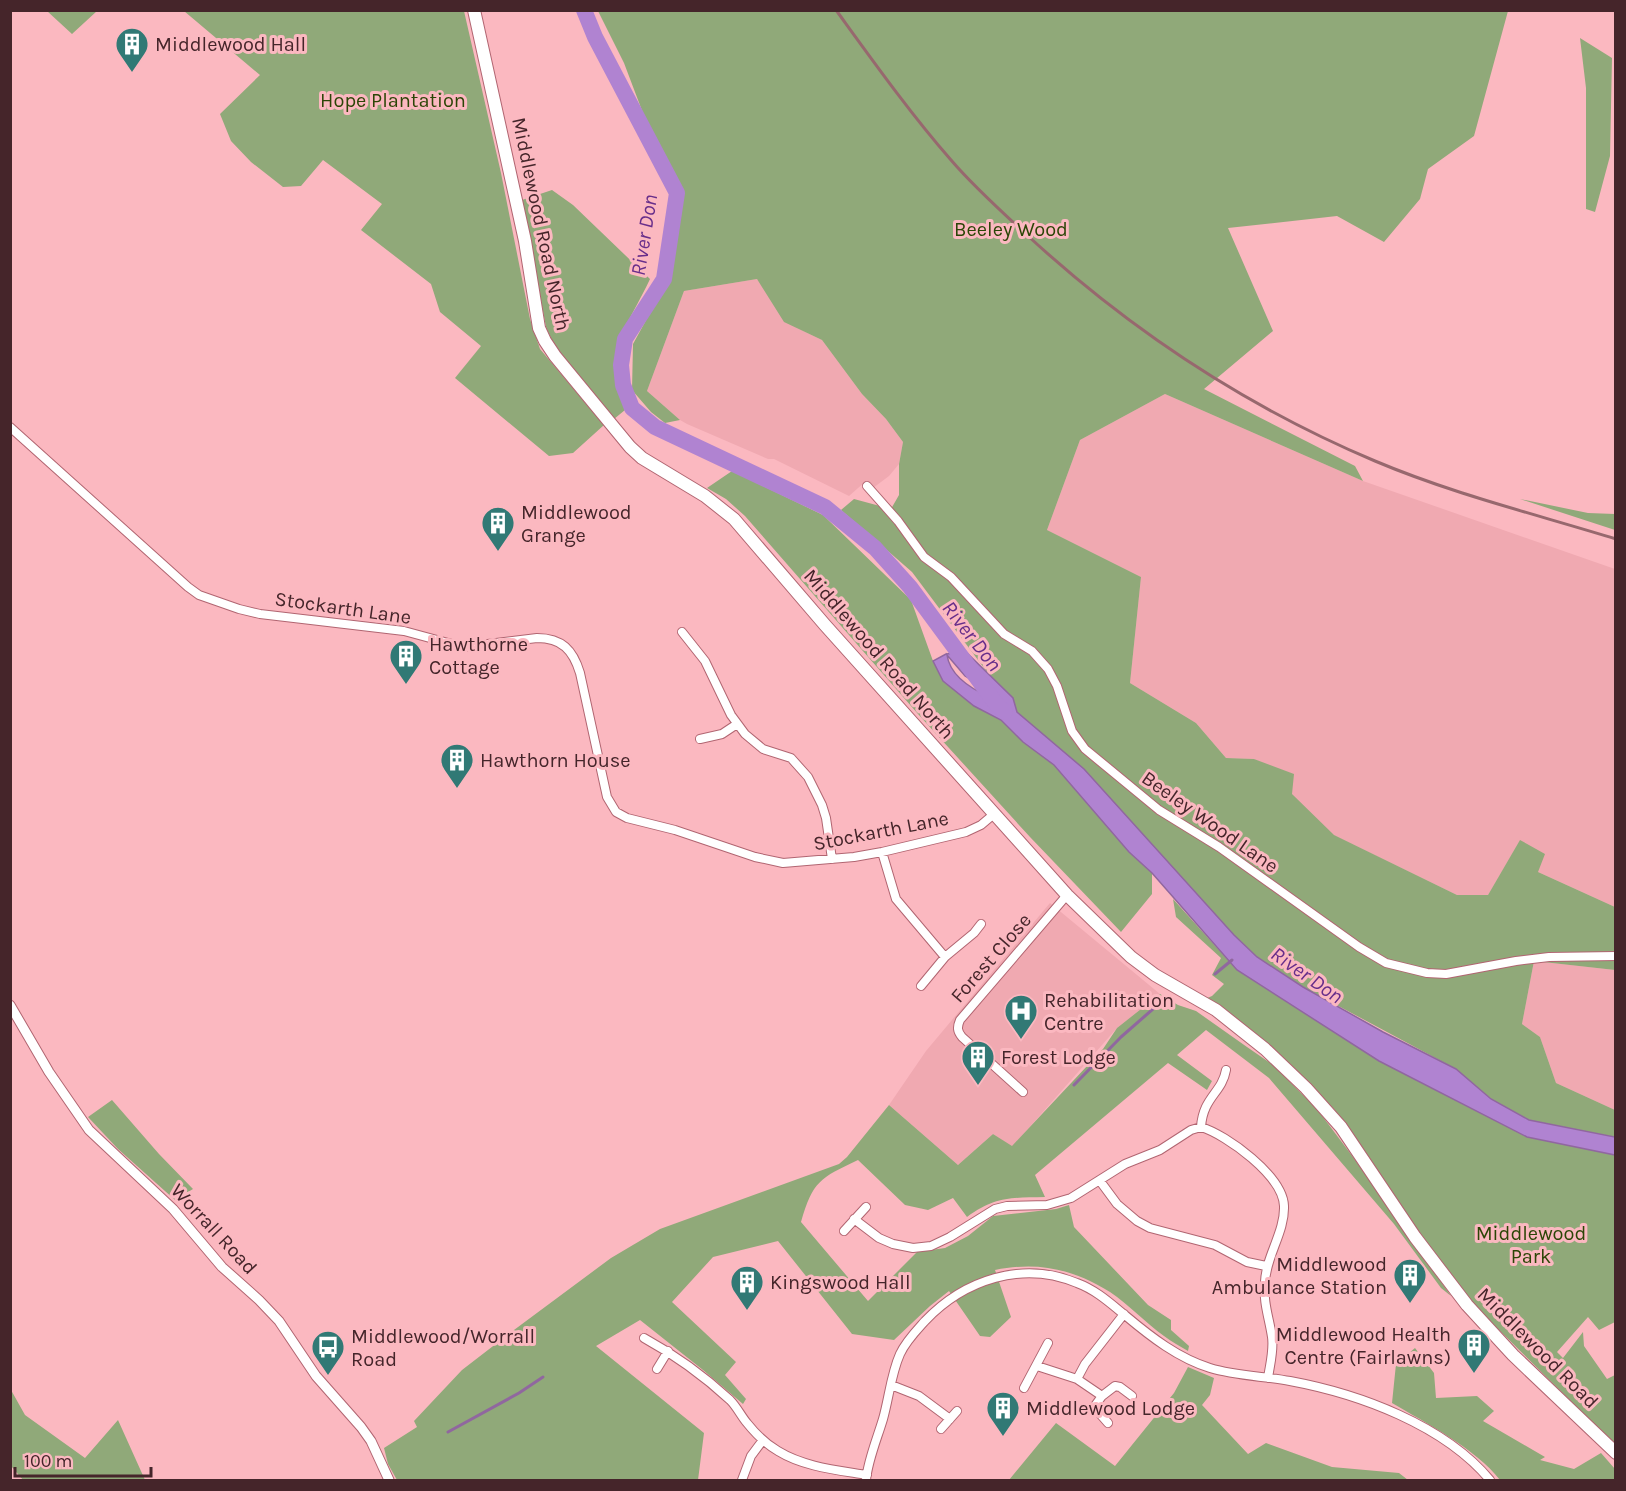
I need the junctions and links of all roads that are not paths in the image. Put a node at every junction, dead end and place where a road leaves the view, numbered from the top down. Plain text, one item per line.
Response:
1 (474, 10) edge
2 (10, 427) edge
3 (867, 486) dead end
4 (682, 632) dead end
5 (737, 724) junction
6 (700, 739) dead end
7 (994, 814) junction
8 (882, 852) junction
9 (832, 859) junction
10 (1067, 895) junction
11 (981, 924) dead end
12 (1616, 956) edge
13 (945, 957) junction
14 (921, 986) dead end
15 (10, 1005) edge
16 (1226, 1070) dead end
17 (1023, 1092) dead end
18 (1201, 1127) junction
19 (1100, 1181) junction
20 (866, 1208) dead end
21 (854, 1219) junction
22 (844, 1231) dead end
23 (1415, 1237) joint
24 (1266, 1266) junction
25 (1124, 1314) junction
26 (644, 1338) dead end
27 (1048, 1343) dead end
28 (668, 1351) junction
29 (1037, 1366) junction
30 (657, 1369) dead end
31 (1268, 1378) junction
32 (1077, 1379) junction
33 (891, 1385) junction
34 (1024, 1388) dead end
35 (1102, 1396) junction
36 (1132, 1396) dead end
37 (957, 1411) dead end
38 (950, 1419) junction
39 (1108, 1424) dead end
40 (941, 1429) dead end
41 (763, 1440) junction
42 (1616, 1453) edge
43 (866, 1478) edge
44 (389, 1480) edge
45 (742, 1480) edge
46 (1490, 1480) edge

1 - 7 main road, Middlewood Road North
2 - 9 street, Stockarth Lane
3 - 12 street, Beeley Wood Lane
4 - 5 street
5 - 6 street
5 - 9 street
7 - 8 street, Stockarth Lane
7 - 10 main road, Middlewood Road North
8 - 9 street, Stockarth Lane
8 - 13 street
10 - 17 street, Forest Close
10 - 23 main road, Middlewood Road North
11 - 13 street
13 - 14 street
15 - 44 street, Worrall Road
16 - 18 street
18 - 19 street
18 - 24 street
19 - 21 street
19 - 24 street
20 - 21 street
21 - 22 street
23 - 42 main road, Middlewood Road
24 - 31 street
25 - 31 street
25 - 32 street
25 - 33 street
26 - 28 street
27 - 29 street
28 - 30 street
28 - 41 street
29 - 32 street
29 - 34 street
31 - 46 street
32 - 35 street
33 - 38 street
33 - 43 street
35 - 36 street
35 - 39 street
37 - 38 street
38 - 40 street
41 - 43 street
41 - 45 street

